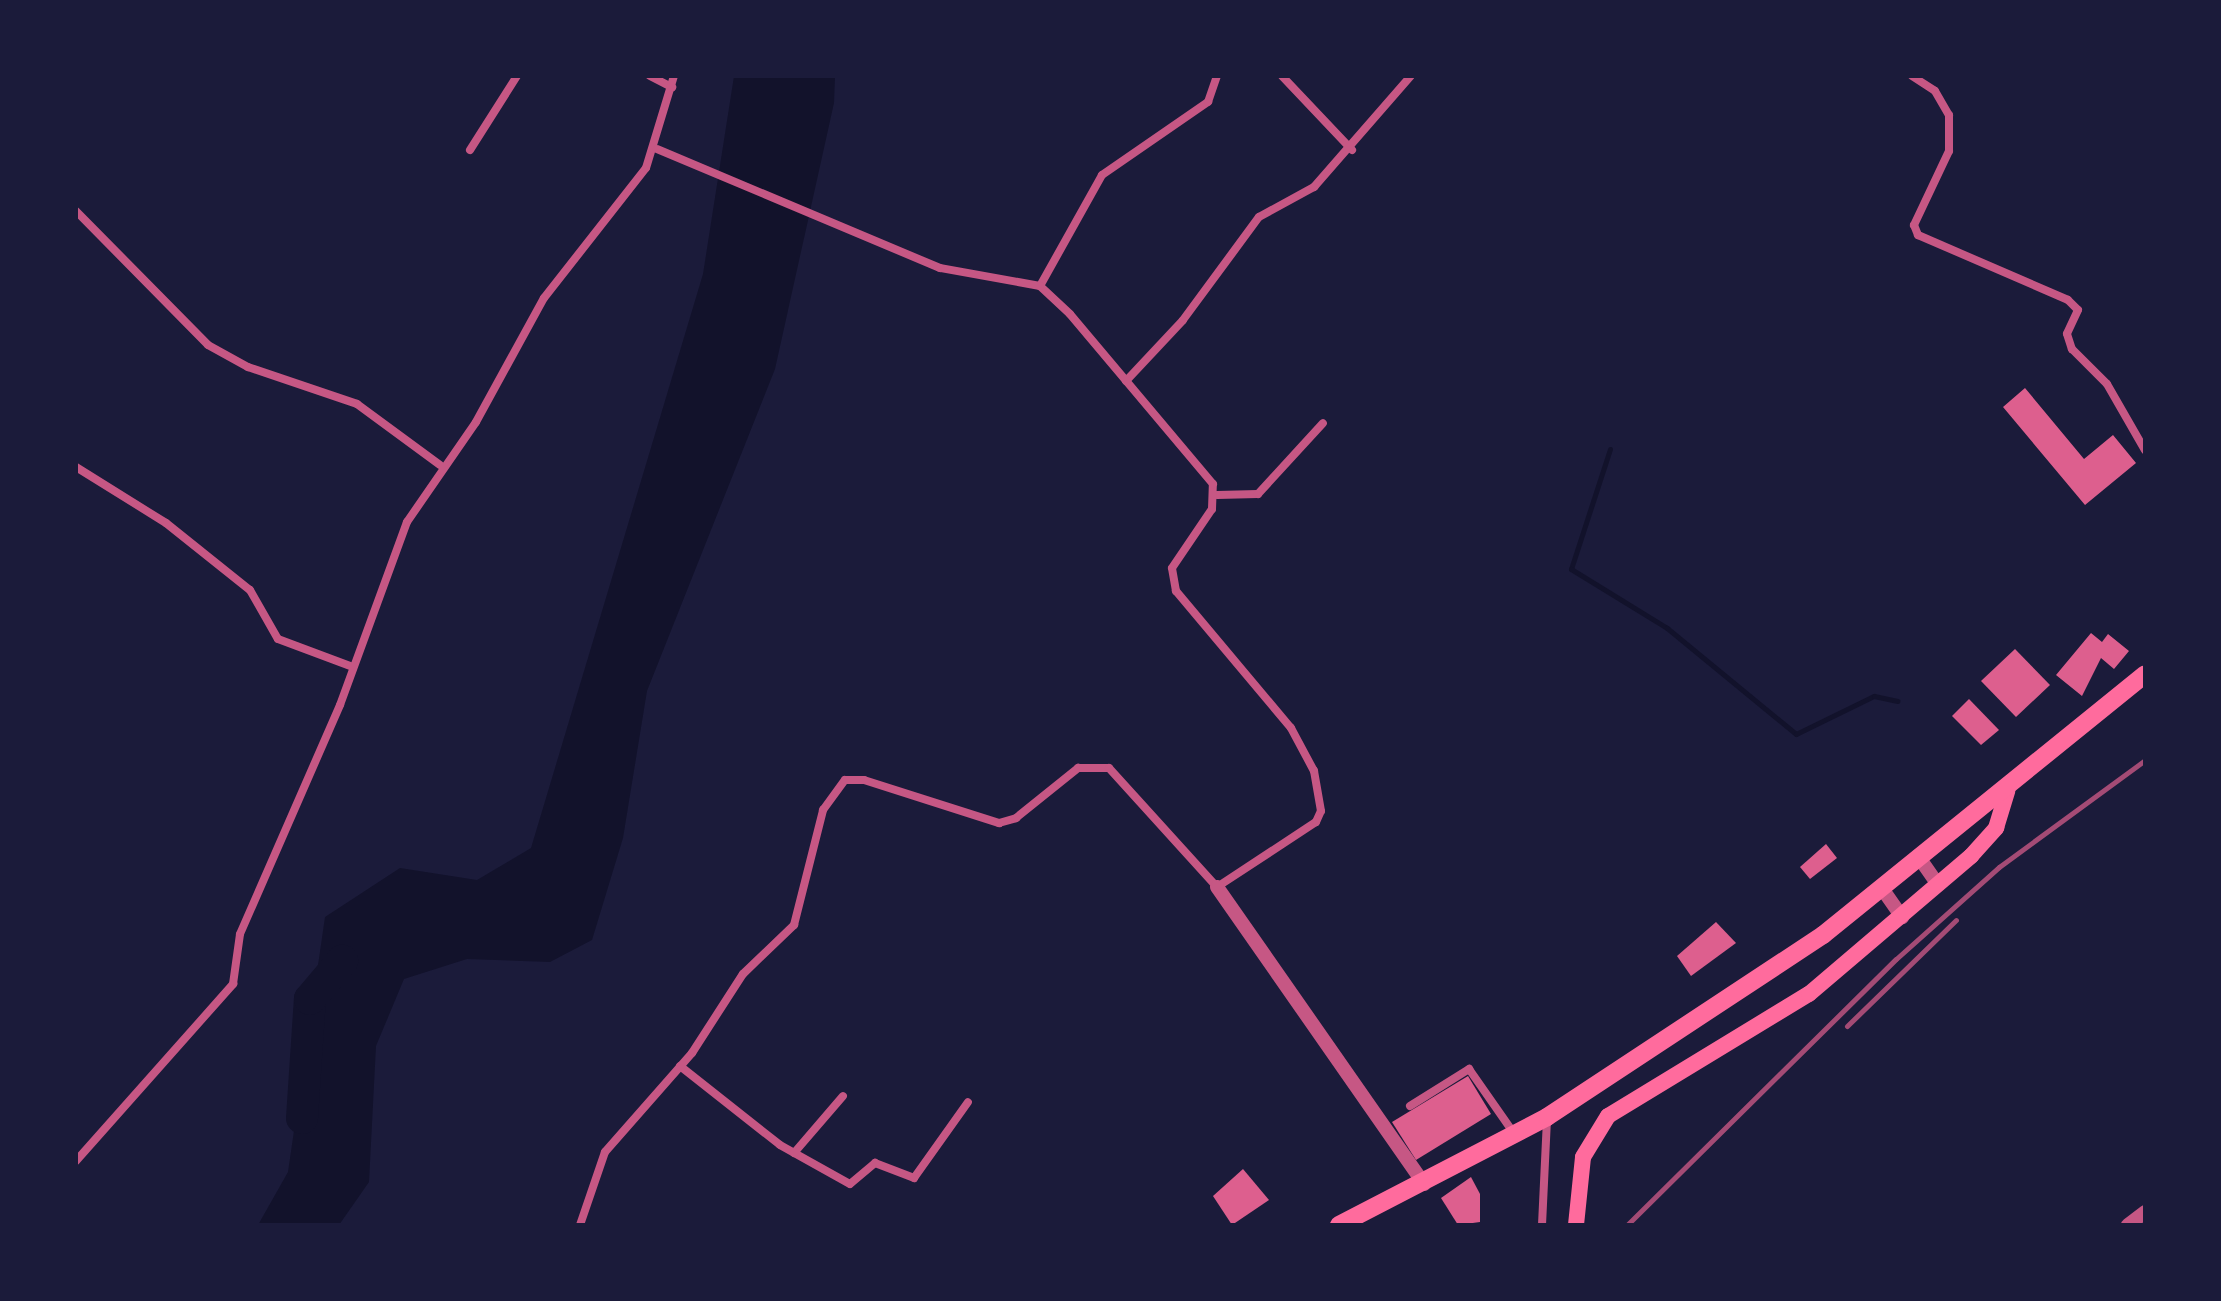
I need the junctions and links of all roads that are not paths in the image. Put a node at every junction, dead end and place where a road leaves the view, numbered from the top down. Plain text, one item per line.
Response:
1 (517, 76) edge
2 (650, 76) edge
3 (674, 76) edge
4 (1217, 76) edge
5 (1282, 76) edge
6 (1411, 76) edge
7 (1912, 76) edge
8 (672, 87) junction
9 (657, 149) junction
10 (470, 150) dead end
11 (1352, 150) junction
12 (76, 211) edge
13 (1040, 286) junction
14 (1126, 381) junction
15 (1323, 423) dead end
16 (2145, 450) edge
17 (440, 465) junction
18 (76, 467) edge
19 (1217, 495) junction
20 (353, 667) junction
21 (2145, 674) edge
22 (2007, 791) junction
23 (1918, 856) junction
24 (1938, 885) junction
25 (1217, 887) junction
26 (1881, 887) junction
27 (1902, 917) junction
28 (680, 1066) junction
29 (843, 1096) dead end
30 (968, 1102) dead end
31 (1410, 1106) dead end
32 (1547, 1117) junction
33 (1513, 1132) junction
34 (794, 1153) junction
35 (76, 1161) edge
36 (1424, 1184) junction
37 (2145, 1212) edge
38 (580, 1225) edge
39 (1339, 1225) edge
40 (1542, 1225) edge
41 (1576, 1225) edge
42 (2128, 1225) edge

1 - 10 street
2 - 8 street
3 - 8 street
4 - 13 street
5 - 11 street
6 - 11 street
7 - 16 street
8 - 9 street
9 - 13 street
9 - 17 street
11 - 14 street
12 - 17 street
13 - 14 street
14 - 19 street
15 - 19 street
17 - 20 street
18 - 20 street
19 - 25 street
20 - 35 street
21 - 22 main road
22 - 23 main road
22 - 24 main road
23 - 24 street
23 - 26 main road
24 - 27 main road
25 - 28 street
25 - 36 street
26 - 27 street
26 - 32 main road
27 - 41 main road
28 - 34 street
28 - 38 street
29 - 34 street
30 - 34 street
31 - 33 street
32 - 33 main road
32 - 40 street
33 - 36 main road
36 - 39 main road
37 - 42 street

